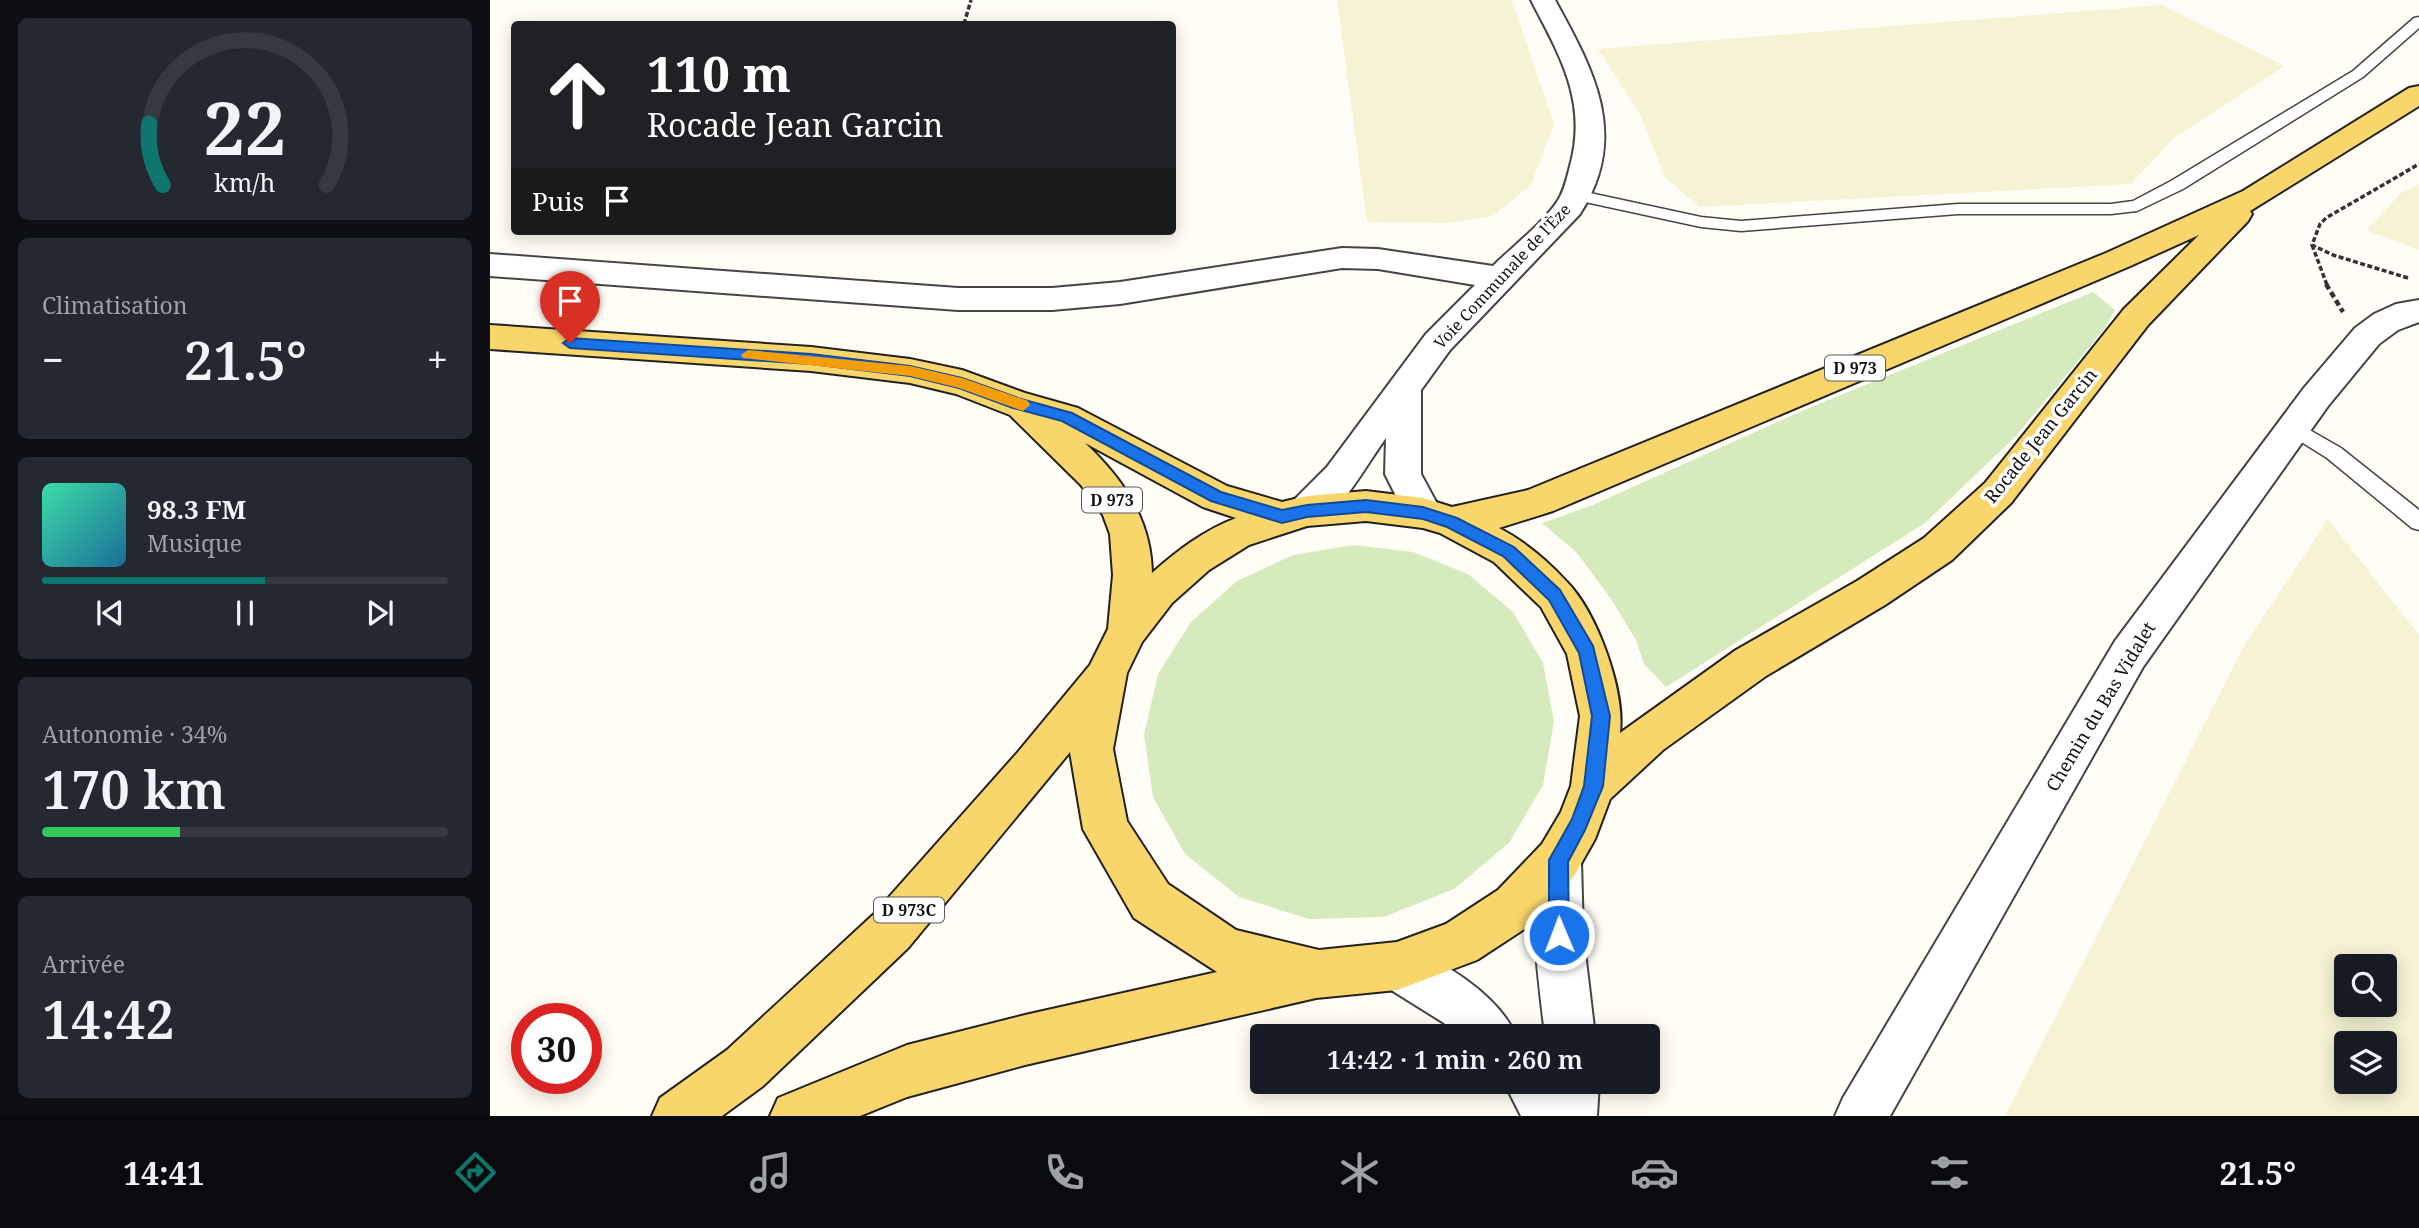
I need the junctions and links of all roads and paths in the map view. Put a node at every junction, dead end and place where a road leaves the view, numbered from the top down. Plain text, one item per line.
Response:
1 (971, 0) edge
2 (1543, 0) edge
3 (965, 21) edge
4 (2419, 22) edge
5 (2419, 94) edge
6 (2419, 164) edge
7 (1576, 195) junction
8 (2253, 198) junction
9 (2312, 245) junction
10 (490, 265) edge
11 (1499, 278) junction
12 (2417, 296) edge
13 (490, 337) edge
14 (2362, 342) junction
15 (1404, 387) junction
16 (1018, 404) junction
17 (2294, 428) junction
18 (1294, 514) junction
19 (1437, 518) junction
20 (2419, 522) edge
21 (1128, 630) junction
22 (1107, 671) junction
23 (1594, 786) junction
24 (1558, 860) junction
25 (1397, 966) junction
26 (1318, 974) junction
27 (1479, 1024) edge
28 (1569, 1024) edge
29 (1537, 1094) edge
30 (1573, 1094) edge
31 (678, 1116) edge
32 (796, 1116) edge
33 (1551, 1116) edge
34 (1571, 1116) edge
35 (1861, 1116) edge

1 - 3 path
2 - 7 street, Voie Communale de l'Èze
4 - 7 lane
5 - 8 main road, Rocade Jean Garcin / D 973
6 - 9 path
7 - 11 street, Voie Communale de l'Èze
8 - 19 main road, Rocade Jean Garcin / D 973
8 - 23 main road, Rocade Jean Garcin / D 973
9 - 12 path
9 - 14 path
10 - 11 street
11 - 15 street, Voie Communale de l'Èze
12 - 14 street, Chemin du Bas Vidalet
13 - 16 main road, D 973
14 - 17 street, Chemin du Bas Vidalet
15 - 18 street, Voie Communale de l'Èze
15 - 19 street
16 - 18 main road, D 973
16 - 21 main road, D 973
17 - 20 lane
17 - 35 street, Chemin du Bas Vidalet
18 - 19 main road
18 - 21 main road
19 - 23 main road
21 - 22 main road
22 - 26 main road
22 - 31 main road, D 973C
23 - 24 main road
24 - 25 main road
24 - 28 street
25 - 26 main road
25 - 27 street
26 - 32 main road
29 - 33 street
30 - 34 street

